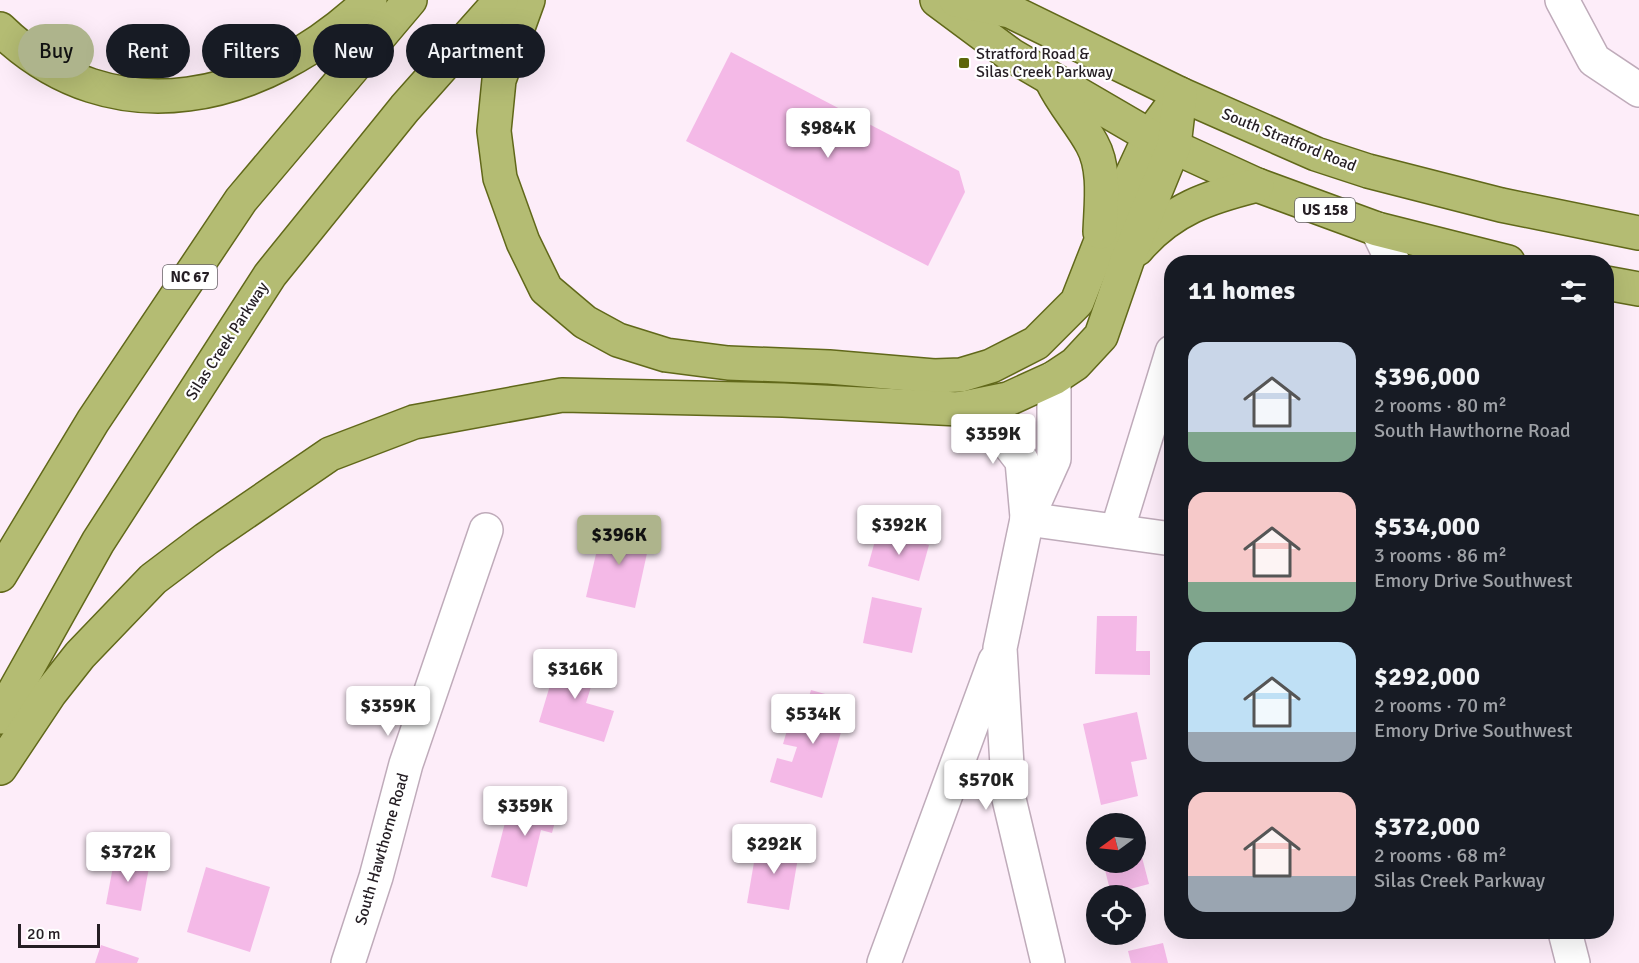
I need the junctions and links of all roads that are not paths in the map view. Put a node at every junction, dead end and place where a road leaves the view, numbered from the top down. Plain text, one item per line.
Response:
1 (370, 0) edge
2 (410, 0) edge
3 (501, 0) edge
4 (528, 0) edge
5 (938, 0) edge
6 (956, 0) edge
7 (1562, 0) edge
8 (0, 29) edge
9 (1051, 79) junction
10 (1639, 90) edge
11 (1180, 94) junction
12 (1162, 141) junction
13 (1257, 185) junction
14 (1377, 229) junction
15 (1639, 232) edge
16 (1113, 254) junction
17 (1390, 255) edge
18 (1480, 255) edge
19 (1614, 284) edge
20 (1639, 289) edge
21 (1054, 378) junction
22 (1164, 379) edge
23 (959, 409) junction
24 (1027, 519) junction
25 (486, 530) dead end
26 (1118, 531) junction
27 (1164, 538) edge
28 (0, 575) edge
29 (1000, 648) junction
30 (0, 717) edge
31 (0, 768) edge
32 (1567, 939) edge
33 (348, 963) edge
34 (884, 963) edge
35 (1048, 963) edge
36 (1573, 963) edge

1 - 8 main road
2 - 28 main road, NC 67
3 - 30 main road, Silas Creek Parkway
4 - 16 main road
5 - 9 main road, US 158
6 - 11 main road, South Stratford Road
7 - 10 street
9 - 12 main road, US 158
9 - 16 main road
11 - 12 main road
11 - 15 main road, South Stratford Road
12 - 13 main road, US 158
12 - 16 main road
13 - 14 main road, US 158
13 - 16 main road
14 - 17 street
14 - 18 main road, US 158
16 - 21 main road
19 - 20 main road
21 - 23 main road
21 - 24 street
22 - 26 street
23 - 24 street
23 - 31 main road
24 - 26 street
24 - 29 street
25 - 33 street, South Hawthorne Road
26 - 27 street
29 - 34 street
29 - 35 street
32 - 36 street

